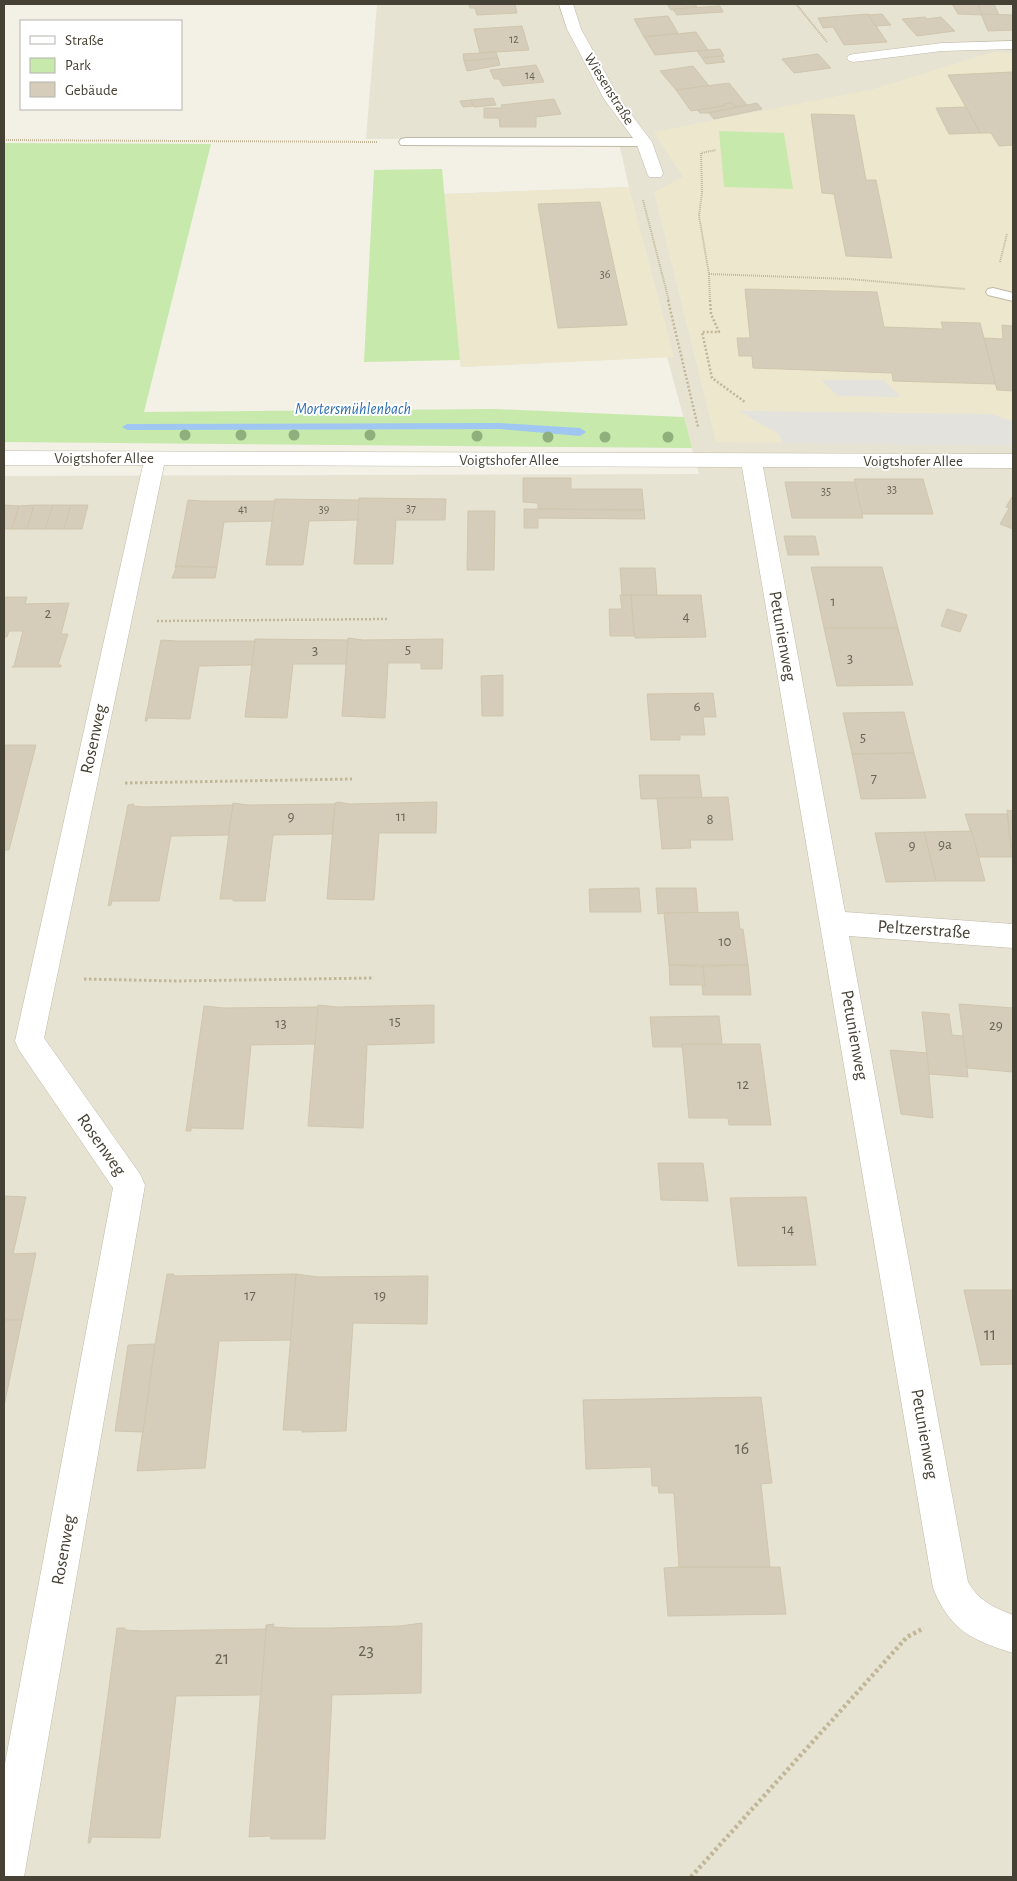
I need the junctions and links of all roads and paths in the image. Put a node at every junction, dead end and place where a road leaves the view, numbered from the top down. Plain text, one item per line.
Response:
1 (566, 4) edge
2 (796, 4) edge
3 (1013, 45) edge
4 (831, 46) dead end
5 (854, 58) dead end
6 (4, 140) edge
7 (406, 142) joint
8 (644, 142) junction
9 (716, 150) dead end
10 (655, 173) joint
11 (1007, 234) dead end
12 (709, 274) junction
13 (993, 292) junction
14 (1013, 297) edge
15 (745, 402) dead end
16 (4, 458) edge
17 (155, 458) junction
18 (751, 460) junction
19 (706, 461) junction
20 (1013, 461) edge
21 (387, 619) dead end
22 (120, 622) junction
23 (352, 779) dead end
24 (84, 784) junction
25 (834, 923) junction
26 (1013, 936) edge
27 (43, 978) junction
28 (374, 978) dead end
29 (962, 1608) junction
30 (1013, 1634) edge
31 (4, 1877) edge
32 (691, 1877) edge

1 - 8 street, Wiesenstraße
2 - 4 path
3 - 5 street
6 - 7 path
7 - 8 lane
8 - 10 street, Wiesenstraße
9 - 12 path
10 - 19 path
11 - 13 path
12 - 13 path
12 - 15 path
13 - 14 lane
16 - 17 street, Voigtshofer Allee
17 - 19 street, Voigtshofer Allee
17 - 22 street, Rosenweg
18 - 19 street, Voigtshofer Allee
18 - 20 street, Voigtshofer Allee
18 - 25 street, Petunienweg
21 - 22 path
22 - 24 street, Rosenweg
23 - 24 path
24 - 27 street, Rosenweg
25 - 26 street, Peltzerstraße
25 - 29 street, Petunienweg
27 - 28 path
27 - 31 street, Rosenweg
29 - 30 street
29 - 32 path

